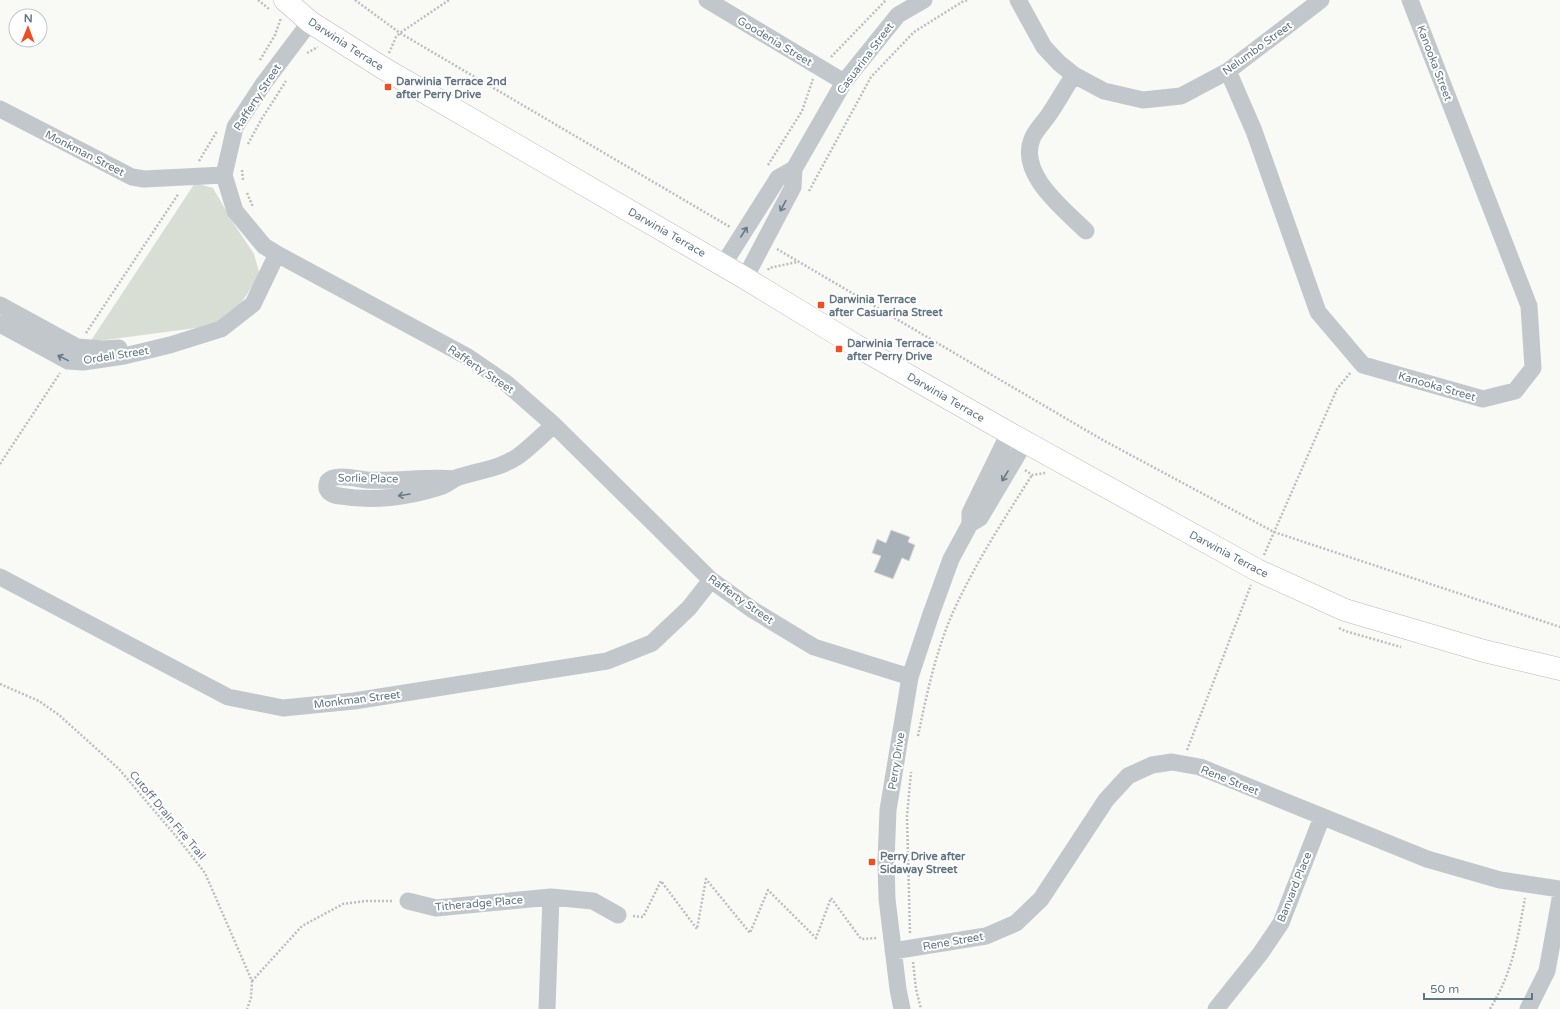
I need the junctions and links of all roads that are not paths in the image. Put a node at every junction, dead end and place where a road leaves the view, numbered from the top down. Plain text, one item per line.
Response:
1 (285, 0) edge
2 (707, 0) edge
3 (924, 0) edge
4 (1018, 0) edge
5 (1321, 0) edge
6 (1410, 0) edge
7 (310, 22) junction
8 (1228, 71) junction
9 (1074, 75) junction
10 (844, 82) junction
11 (0, 109) edge
12 (794, 169) junction
13 (224, 175) junction
14 (1086, 231) dead end
15 (277, 254) junction
16 (722, 265) junction
17 (745, 278) junction
18 (0, 305) edge
19 (0, 324) edge
20 (170, 345) junction
21 (554, 424) junction
22 (1017, 438) junction
23 (455, 479) junction
24 (0, 577) edge
25 (711, 580) junction
26 (1560, 669) edge
27 (910, 676) junction
28 (1322, 817) junction
29 (1560, 889) edge
30 (551, 897) junction
31 (1560, 899) edge
32 (408, 901) road end
33 (618, 915) road end
34 (893, 951) junction
35 (547, 1009) edge
36 (902, 1009) edge
37 (1216, 1009) edge
38 (1528, 1009) edge

1 - 7 main road, Darwinia Terrace
2 - 10 street, Goodenia Street
3 - 10 street, Casuarina Street
4 - 9 street, Nelumbo Street
5 - 8 street, Nelumbo Street
6 - 8 street, Kanooka Street
7 - 13 street, Rafferty Street
7 - 16 main road, Darwinia Terrace
8 - 9 street, Nelumbo Street
9 - 14 street
10 - 12 street, Casuarina Street
11 - 13 street, Monkman Street
16 -> 12 street, Casuarina Street
12 -> 17 street, Casuarina Street
13 - 15 street, Rafferty Street
15 - 20 street, Ordell Street
15 - 21 street, Rafferty Street
16 - 17 main road, Darwinia Terrace
17 - 22 main road, Darwinia Terrace
18 - 20 street, Ordell Street
20 -> 19 street, Ordell Street
21 - 23 street, Sorlie Place
21 - 25 street, Rafferty Street
22 - 26 main road, Darwinia Terrace
22 - 27 street, Perry Drive
23 -> 23 street, Sorlie Place
24 - 25 street, Monkman Street
25 - 27 street, Rafferty Street
27 - 34 street, Perry Drive
28 - 29 street, Rene Street
28 - 34 street, Rene Street
28 - 37 street, Banvard Place
30 - 32 street, Titheradge Place
30 - 33 street, Titheradge Place
30 - 35 street
31 - 38 street
34 - 36 street, Perry Drive

